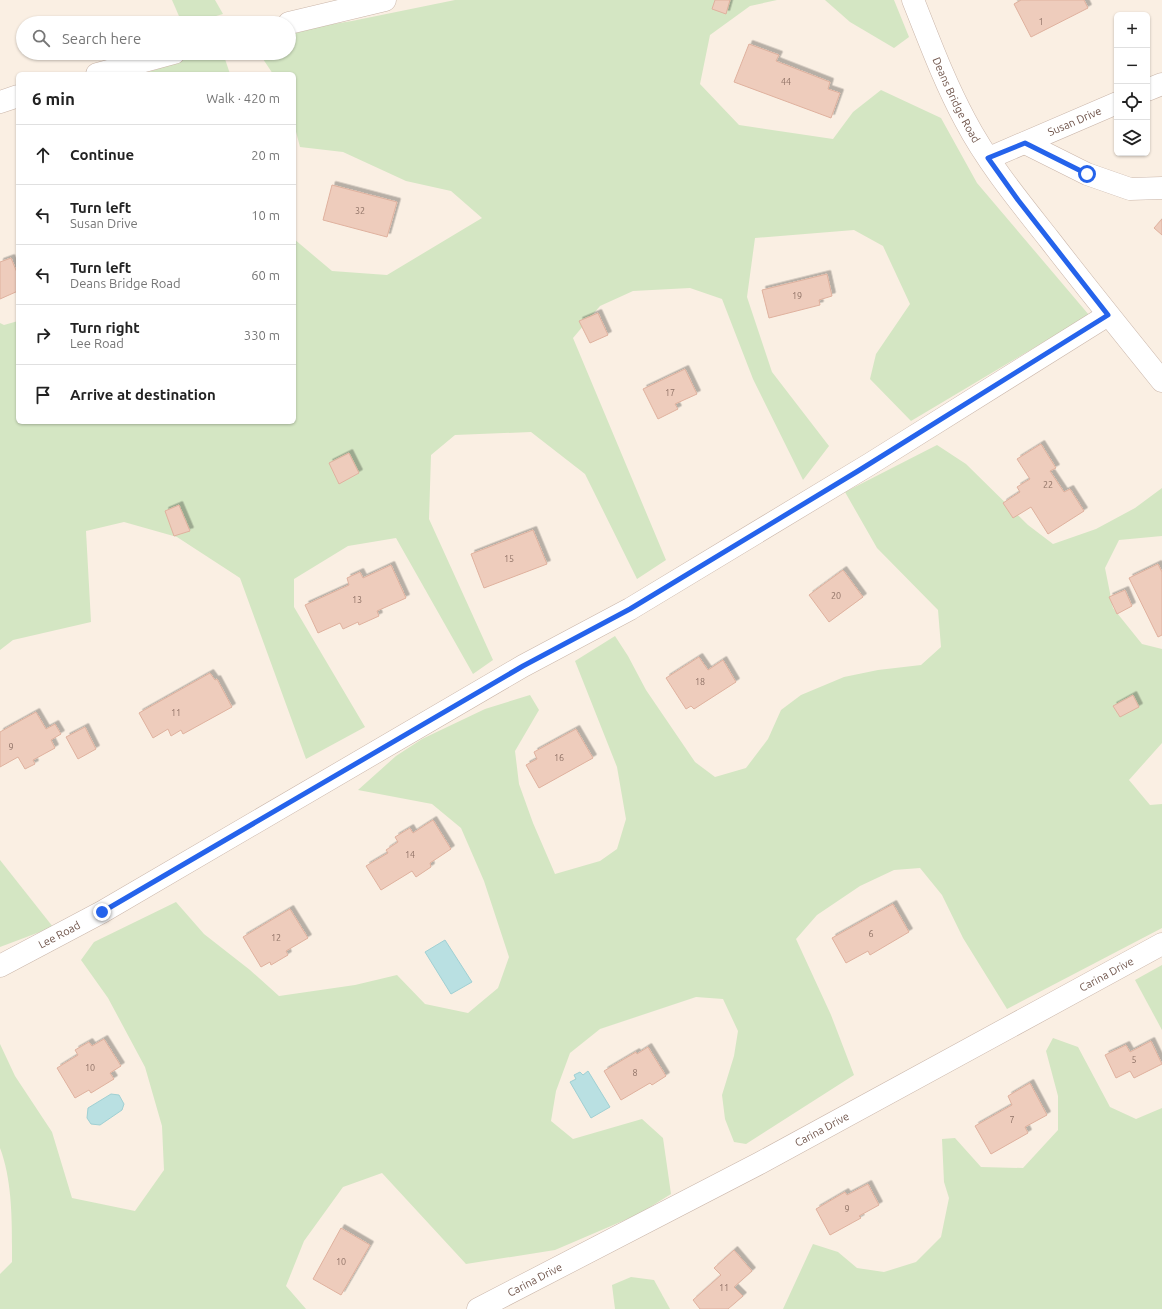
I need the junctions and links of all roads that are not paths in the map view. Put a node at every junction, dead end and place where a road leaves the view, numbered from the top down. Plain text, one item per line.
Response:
1 (385, 0) edge
2 (913, 0) edge
3 (296, 21) edge
4 (148, 60) edge
5 (104, 72) edge
6 (1162, 84) edge
7 (1150, 89) edge
8 (16, 97) edge
9 (0, 102) edge
10 (1114, 104) edge
11 (1025, 143) junction
12 (988, 158) junction
13 (1162, 188) edge
14 (1108, 315) junction
15 (1162, 381) edge
16 (1162, 944) edge
17 (0, 966) edge
18 (478, 1309) edge

1 - 3 street
2 - 12 street, Deans Bridge Road
4 - 5 street
6 - 7 street
8 - 9 street
10 - 11 street, Susan Drive
11 - 12 street, Susan Drive
11 - 13 street
12 - 14 street, Deans Bridge Road
14 - 15 street, Deans Bridge Road
14 - 17 street, Lee Road
16 - 18 street, Carina Drive

